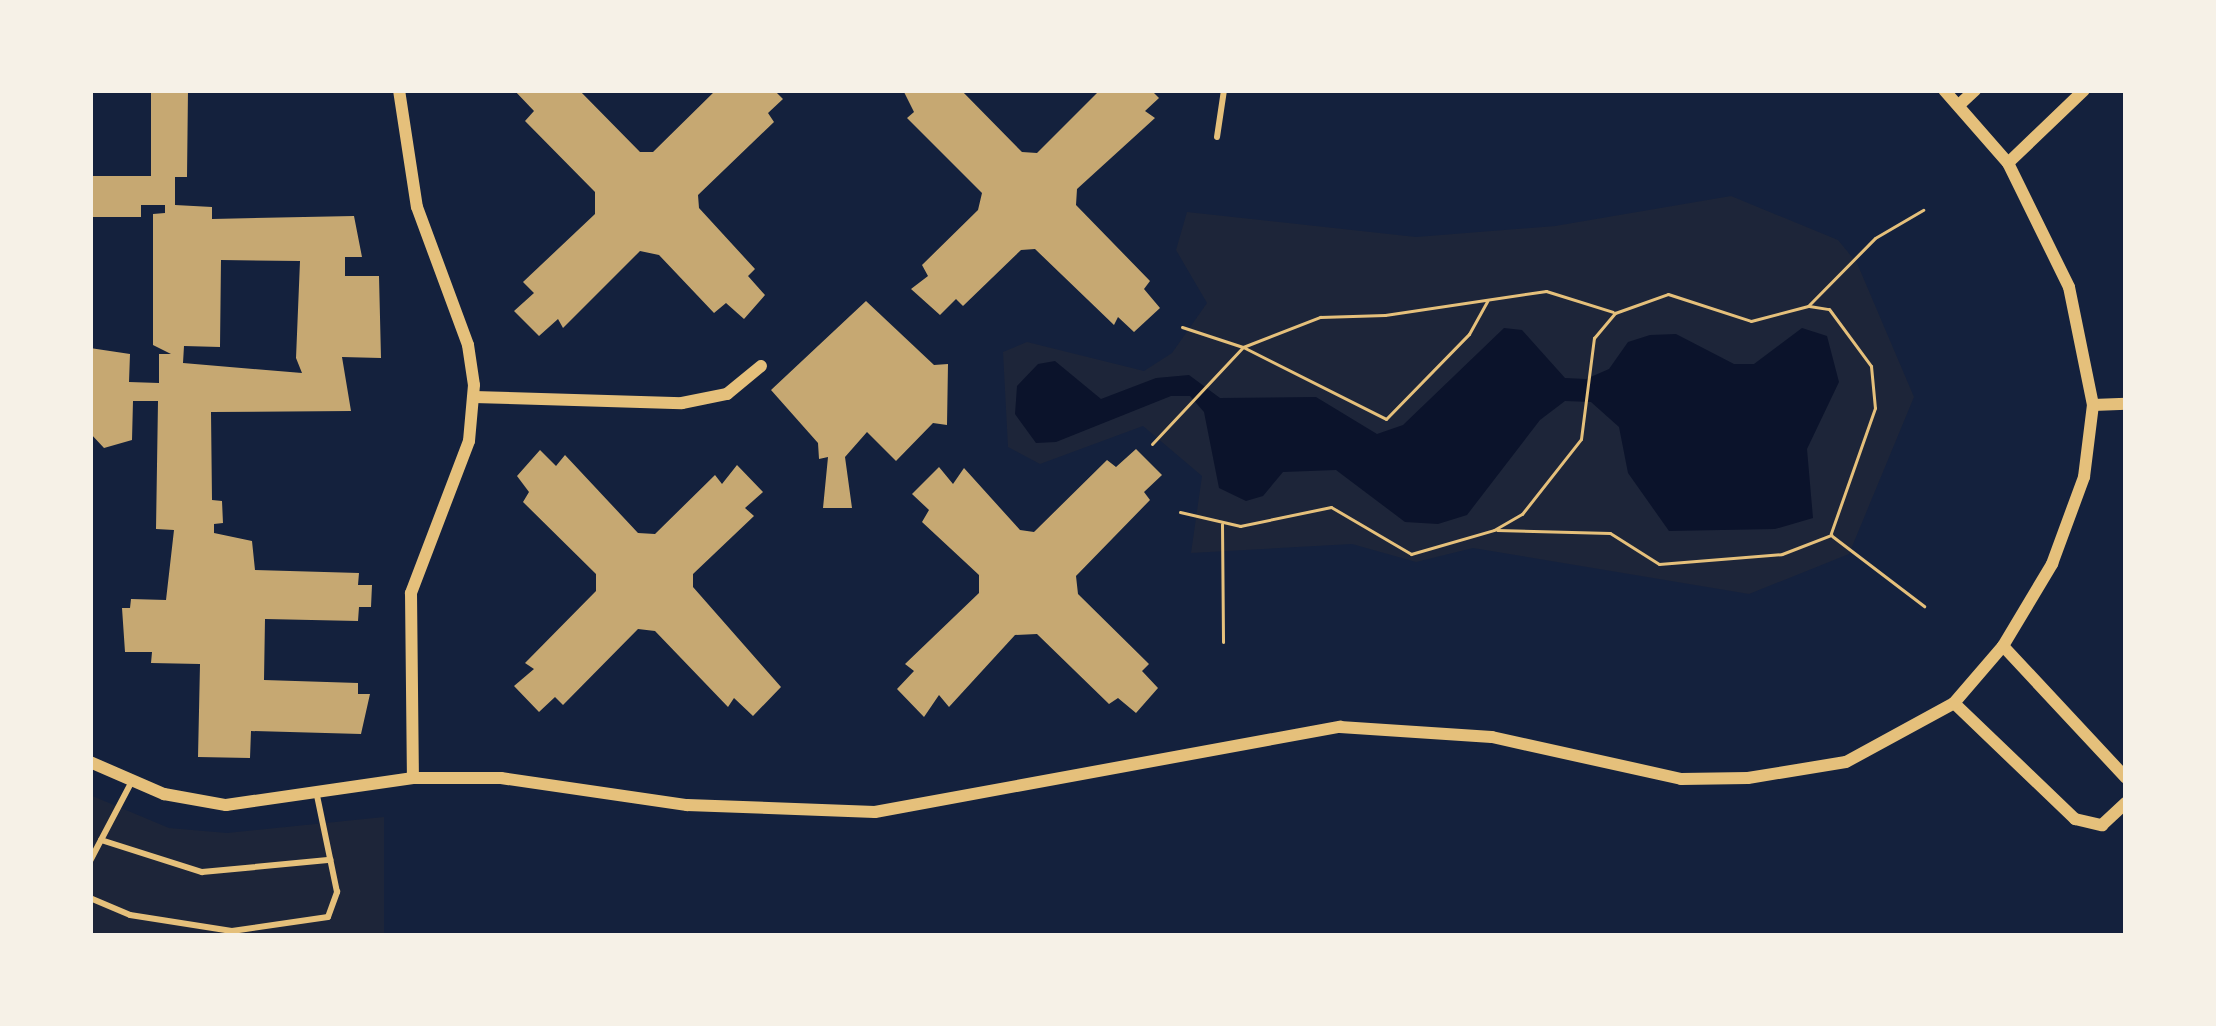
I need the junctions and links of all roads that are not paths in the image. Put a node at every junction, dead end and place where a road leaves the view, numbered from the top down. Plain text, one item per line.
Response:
1 (399, 90) edge
2 (1225, 90) edge
3 (1944, 90) edge
4 (1975, 90) edge
5 (2084, 90) edge
6 (1959, 105) junction
7 (1217, 136) dead end
8 (2008, 163) junction
9 (761, 366) dead end
10 (474, 397) junction
11 (2093, 404) junction
12 (2126, 404) edge
13 (2003, 646) junction
14 (1954, 703) junction
15 (90, 762) edge
16 (413, 778) junction
17 (2126, 778) edge
18 (132, 781) junction
19 (317, 794) junction
20 (2126, 803) edge
21 (100, 840) junction
22 (331, 860) junction
23 (90, 861) edge
24 (90, 898) edge

1 - 10 street
2 - 7 lane
3 - 6 street
4 - 6 street
5 - 8 street
6 - 8 street
8 - 11 street
9 - 10 street
10 - 16 street
11 - 12 street
11 - 13 street
13 - 14 street
13 - 17 street
14 - 16 street
14 - 20 street
15 - 18 street
16 - 19 street
18 - 19 street
18 - 21 lane
19 - 22 lane
21 - 22 lane
21 - 23 lane
22 - 24 lane

